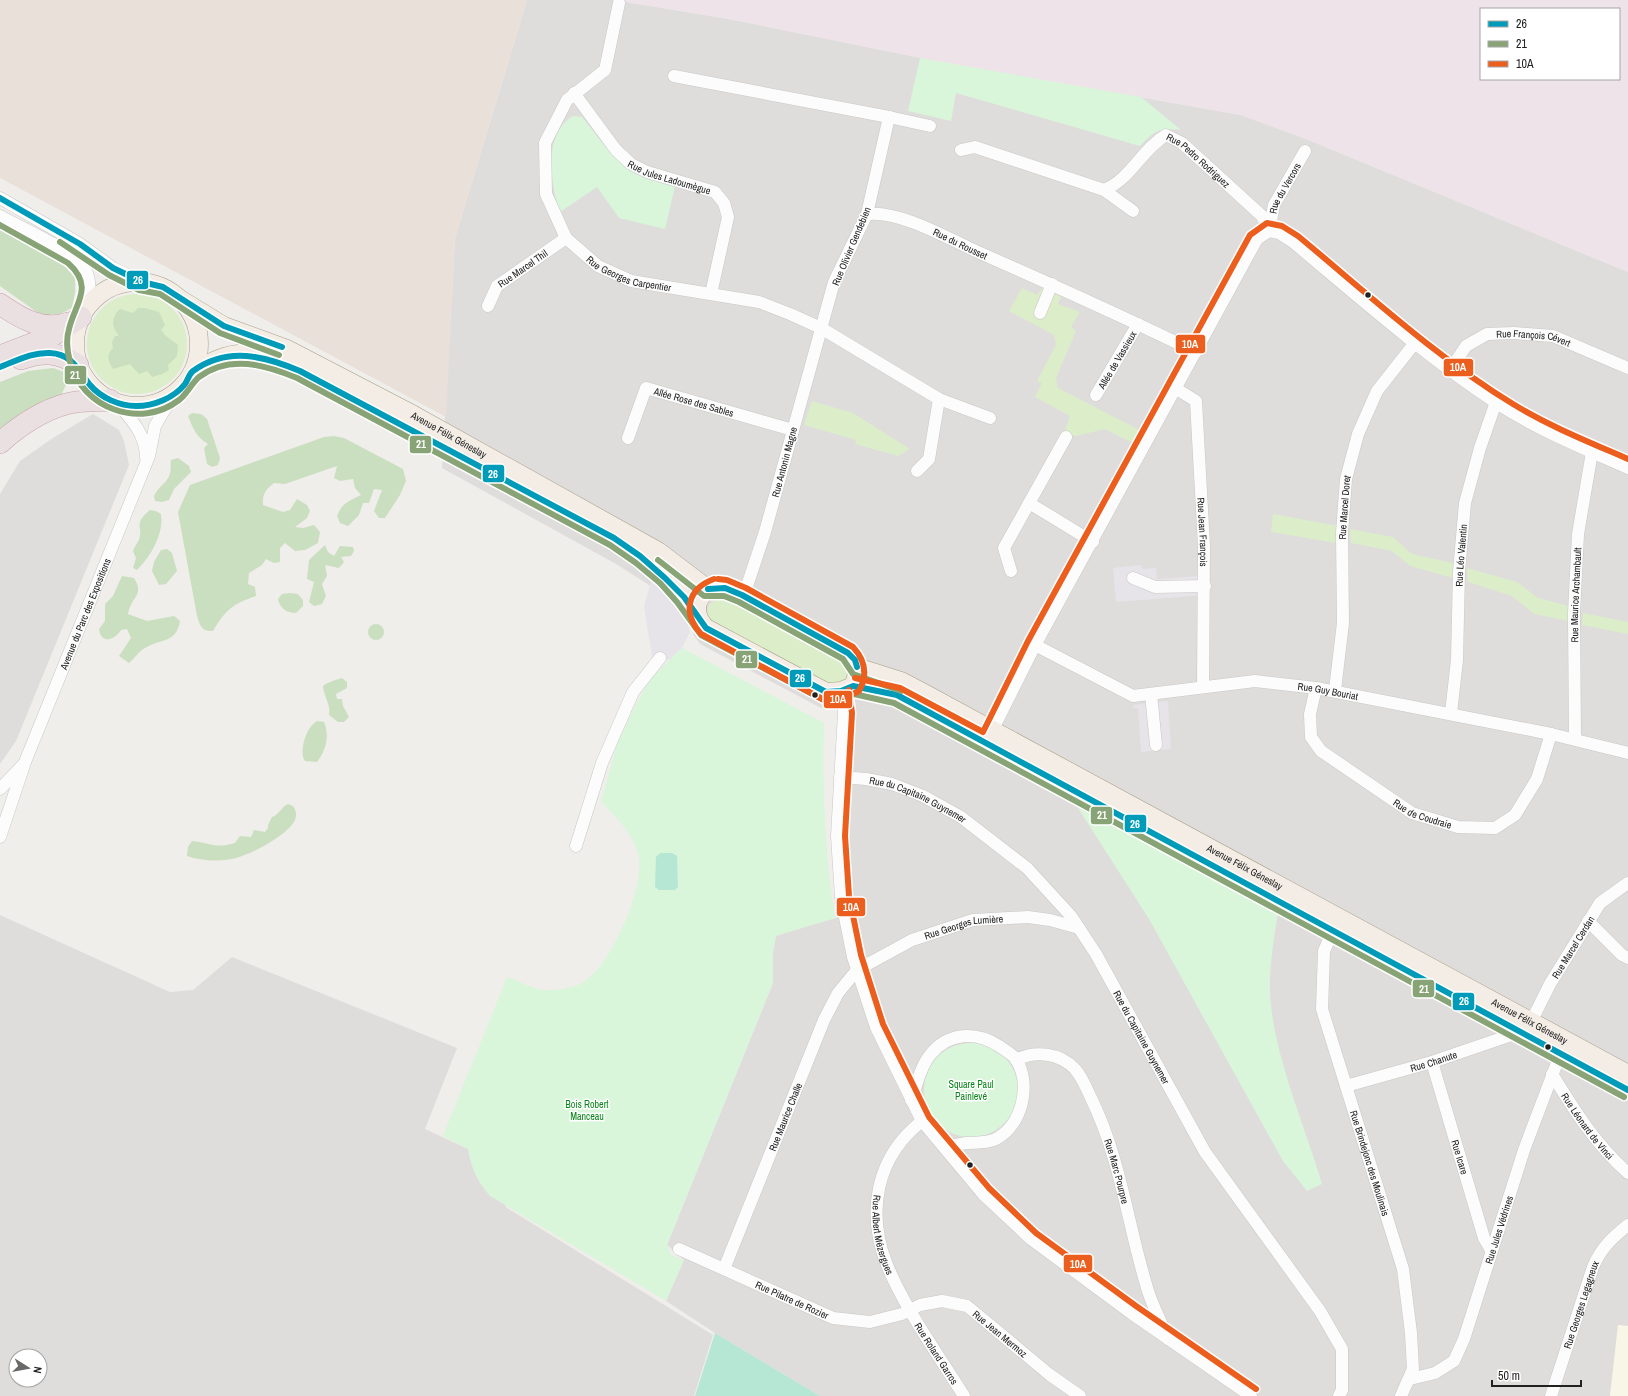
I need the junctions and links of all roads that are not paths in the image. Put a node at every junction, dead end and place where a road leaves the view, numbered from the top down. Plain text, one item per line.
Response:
1 (619, 3) dead end
2 (674, 76) dead end
3 (574, 93) junction
4 (890, 117) junction
5 (930, 126) dead end
6 (961, 150) dead end
7 (1305, 151) dead end
8 (1104, 190) junction
9 (0, 198) edge
10 (1133, 211) dead end
11 (866, 214) junction
12 (0, 216) edge
13 (1269, 231) junction
14 (566, 238) junction
15 (142, 282) junction
16 (1052, 284) junction
17 (711, 294) junction
18 (180, 299) junction
19 (0, 304) edge
20 (488, 306) dead end
21 (84, 312) junction
22 (1040, 313) dead end
23 (1138, 324) junction
24 (821, 328) junction
25 (1414, 344) junction
26 (1196, 352) junction
27 (0, 356) edge
28 (78, 365) junction
29 (0, 367) edge
30 (1628, 368) edge
31 (1450, 370) junction
32 (192, 373) junction
33 (1175, 388) junction
34 (174, 394) junction
35 (1096, 395) dead end
36 (939, 399) junction
37 (113, 401) junction
38 (1496, 402) junction
39 (990, 418) dead end
40 (793, 430) junction
41 (1066, 437) dead end
42 (628, 438) dead end
43 (0, 443) edge
44 (1592, 452) junction
45 (145, 465) junction
46 (1628, 468) edge
47 (917, 471) dead end
48 (1030, 503) junction
49 (1093, 542) junction
50 (1011, 571) dead end
51 (1133, 578) dead end
52 (1205, 586) junction
53 (708, 589) junction
54 (742, 595) junction
55 (697, 614) junction
56 (1035, 646) junction
57 (660, 658) dead end
58 (858, 667) junction
59 (1203, 687) junction
60 (1316, 688) junction
61 (847, 689) junction
62 (1335, 690) junction
63 (1151, 694) junction
64 (1451, 713) junction
65 (1551, 734) junction
66 (989, 737) junction
67 (1575, 739) junction
68 (1156, 745) dead end
69 (1628, 752) edge
70 (25, 762) junction
71 (840, 776) junction
72 (0, 789) edge
73 (1, 832) edge
74 (576, 846) dead end
75 (1628, 883) edge
76 (1588, 921) junction
77 (1336, 924) junction
78 (1078, 928) junction
79 (1628, 958) edge
80 (857, 970) junction
81 (1525, 1027) junction
82 (1563, 1047) junction
83 (1016, 1060) junction
84 (1432, 1062) junction
85 (1552, 1074) junction
86 (1628, 1074) edge
87 (1346, 1086) junction
88 (1628, 1090) edge
89 (911, 1100) junction
90 (922, 1121) junction
91 (945, 1148) junction
92 (1628, 1173) edge
93 (1628, 1225) edge
94 (679, 1249) dead end
95 (1491, 1250) junction
96 (724, 1269) junction
97 (910, 1309) junction
98 (1168, 1339) junction
99 (1410, 1378) junction
100 (964, 1396) edge
101 (1080, 1396) edge
102 (1251, 1396) edge
103 (1339, 1396) edge
104 (1401, 1396) edge
105 (1551, 1396) edge

1 - 3 street, Rue Georges Carpentier
2 - 4 street
3 - 14 street, Rue Georges Carpentier
3 - 17 street, Rue Jules Ladoumègue
4 - 5 street
4 - 11 street, Rue Olivier Gendebien
6 - 8 street
7 - 13 street, Rue du Vercors
8 - 10 street
8 - 13 street, Rue Pedro Rodriguez
9 - 15 street
11 - 16 street, Rue du Rousset
11 - 24 street, Rue Olivier Gendebien
12 - 21 street
13 - 25 street
13 - 26 street
14 - 17 street, Rue Georges Carpentier
14 - 20 street, Rue Marcel Thil
15 - 18 main road
15 - 21 main road
16 - 22 street
16 - 23 street, Rue du Rousset
17 - 24 street, Rue Georges Carpentier
18 - 32 main road
18 - 53 main road, Avenue Félix Géneslay
19 - 21 highway
21 - 27 highway
21 - 28 main road
23 - 26 street, Rue du Rousset
23 - 35 street, Allée de Vassieux
24 - 36 street, Rue Georges Carpentier
24 - 40 street, Rue Antonin Magne
25 - 31 street
25 - 62 street, Rue Marcel Doret
26 - 33 street
28 - 29 highway
28 - 37 main road
30 - 31 street, Rue François Cévert
31 - 38 street
32 - 34 main road
32 - 55 main road, Avenue Félix Géneslay
33 - 49 street
33 - 52 street, Rue Jean François
34 - 37 main road
34 - 45 street, Avenue du Parc des Expositions
36 - 39 street, Rue Georges Carpentier
36 - 47 street
37 - 43 highway
37 - 45 street, Avenue du Parc des Expositions
38 - 44 street
38 - 64 street, Rue Léo Valentin
40 - 42 street, Allée Rose des Sables
40 - 54 street, Rue Antonin Magne
41 - 48 street
44 - 46 street
44 - 67 street, Rue Maurice Archambault
45 - 70 street, Avenue du Parc des Expositions
48 - 49 street
48 - 50 street
49 - 56 street
51 - 52 street
52 - 59 street, Rue Jean François
53 - 54 main road
53 - 55 main road
54 - 58 main road
55 - 61 main road, Avenue Félix Géneslay
56 - 63 street, Rue Guy Bouriat
56 - 66 street
57 - 74 street
58 - 61 main road
58 - 66 main road, Avenue Félix Géneslay
59 - 60 street, Rue Guy Bouriat
59 - 63 street, Rue Guy Bouriat
60 - 62 street, Rue Guy Bouriat
60 - 65 street, Rue de Coudraie
61 - 66 main road, Avenue Félix Géneslay
61 - 71 street
62 - 64 street, Rue Guy Bouriat
63 - 68 street
64 - 65 street, Rue Guy Bouriat
65 - 67 street, Rue Guy Bouriat
66 - 77 main road, Avenue Félix Géneslay
67 - 69 street, Rue Guy Bouriat
70 - 72 street, Avenue du Parc des Expositions
70 - 73 street, Avenue du Parc des Expositions
71 - 78 street, Rue du Capitaine Guynemer
71 - 80 street
75 - 76 street, Rue Marcel Cerdan
76 - 79 street
76 - 81 street, Rue Marcel Cerdan
77 - 81 main road, Avenue Félix Géneslay
77 - 87 street, Rue Brindejonc des Moulinais
78 - 80 street, Rue Georges Lumière
78 - 103 street, Rue du Capitaine Guynemer
80 - 89 street
80 - 96 street, Rue Maurice Challe
81 - 82 main road, Avenue Félix Géneslay
81 - 84 street, Rue Chanute
82 - 85 street, Rue Jules Védrines
82 - 86 main road, Avenue Félix Géneslay
82 - 88 main road, Avenue Félix Géneslay
83 - 89 street
83 - 91 street
83 - 98 street, Rue Marc Pourpre
84 - 87 street, Rue Chanute
84 - 95 street, Rue Icare
85 - 92 street, Rue Léonard de Vinci
85 - 95 street, Rue Jules Védrines
87 - 99 street, Rue Brindejonc des Moulinais
89 - 90 street
90 - 91 street
90 - 97 street, Rue Albert Mézergues
91 - 98 street
93 - 105 street, Rue Georges Legagneux
94 - 96 street, Rue Pilatre de Rozier
95 - 99 street, Rue Jules Védrines
96 - 97 street, Rue Pilatre de Rozier
97 - 100 street, Rue Roland Garros
97 - 101 street, Rue Jean Mermoz
98 - 102 street
99 - 104 street, Rue Brindejonc des Moulinais

